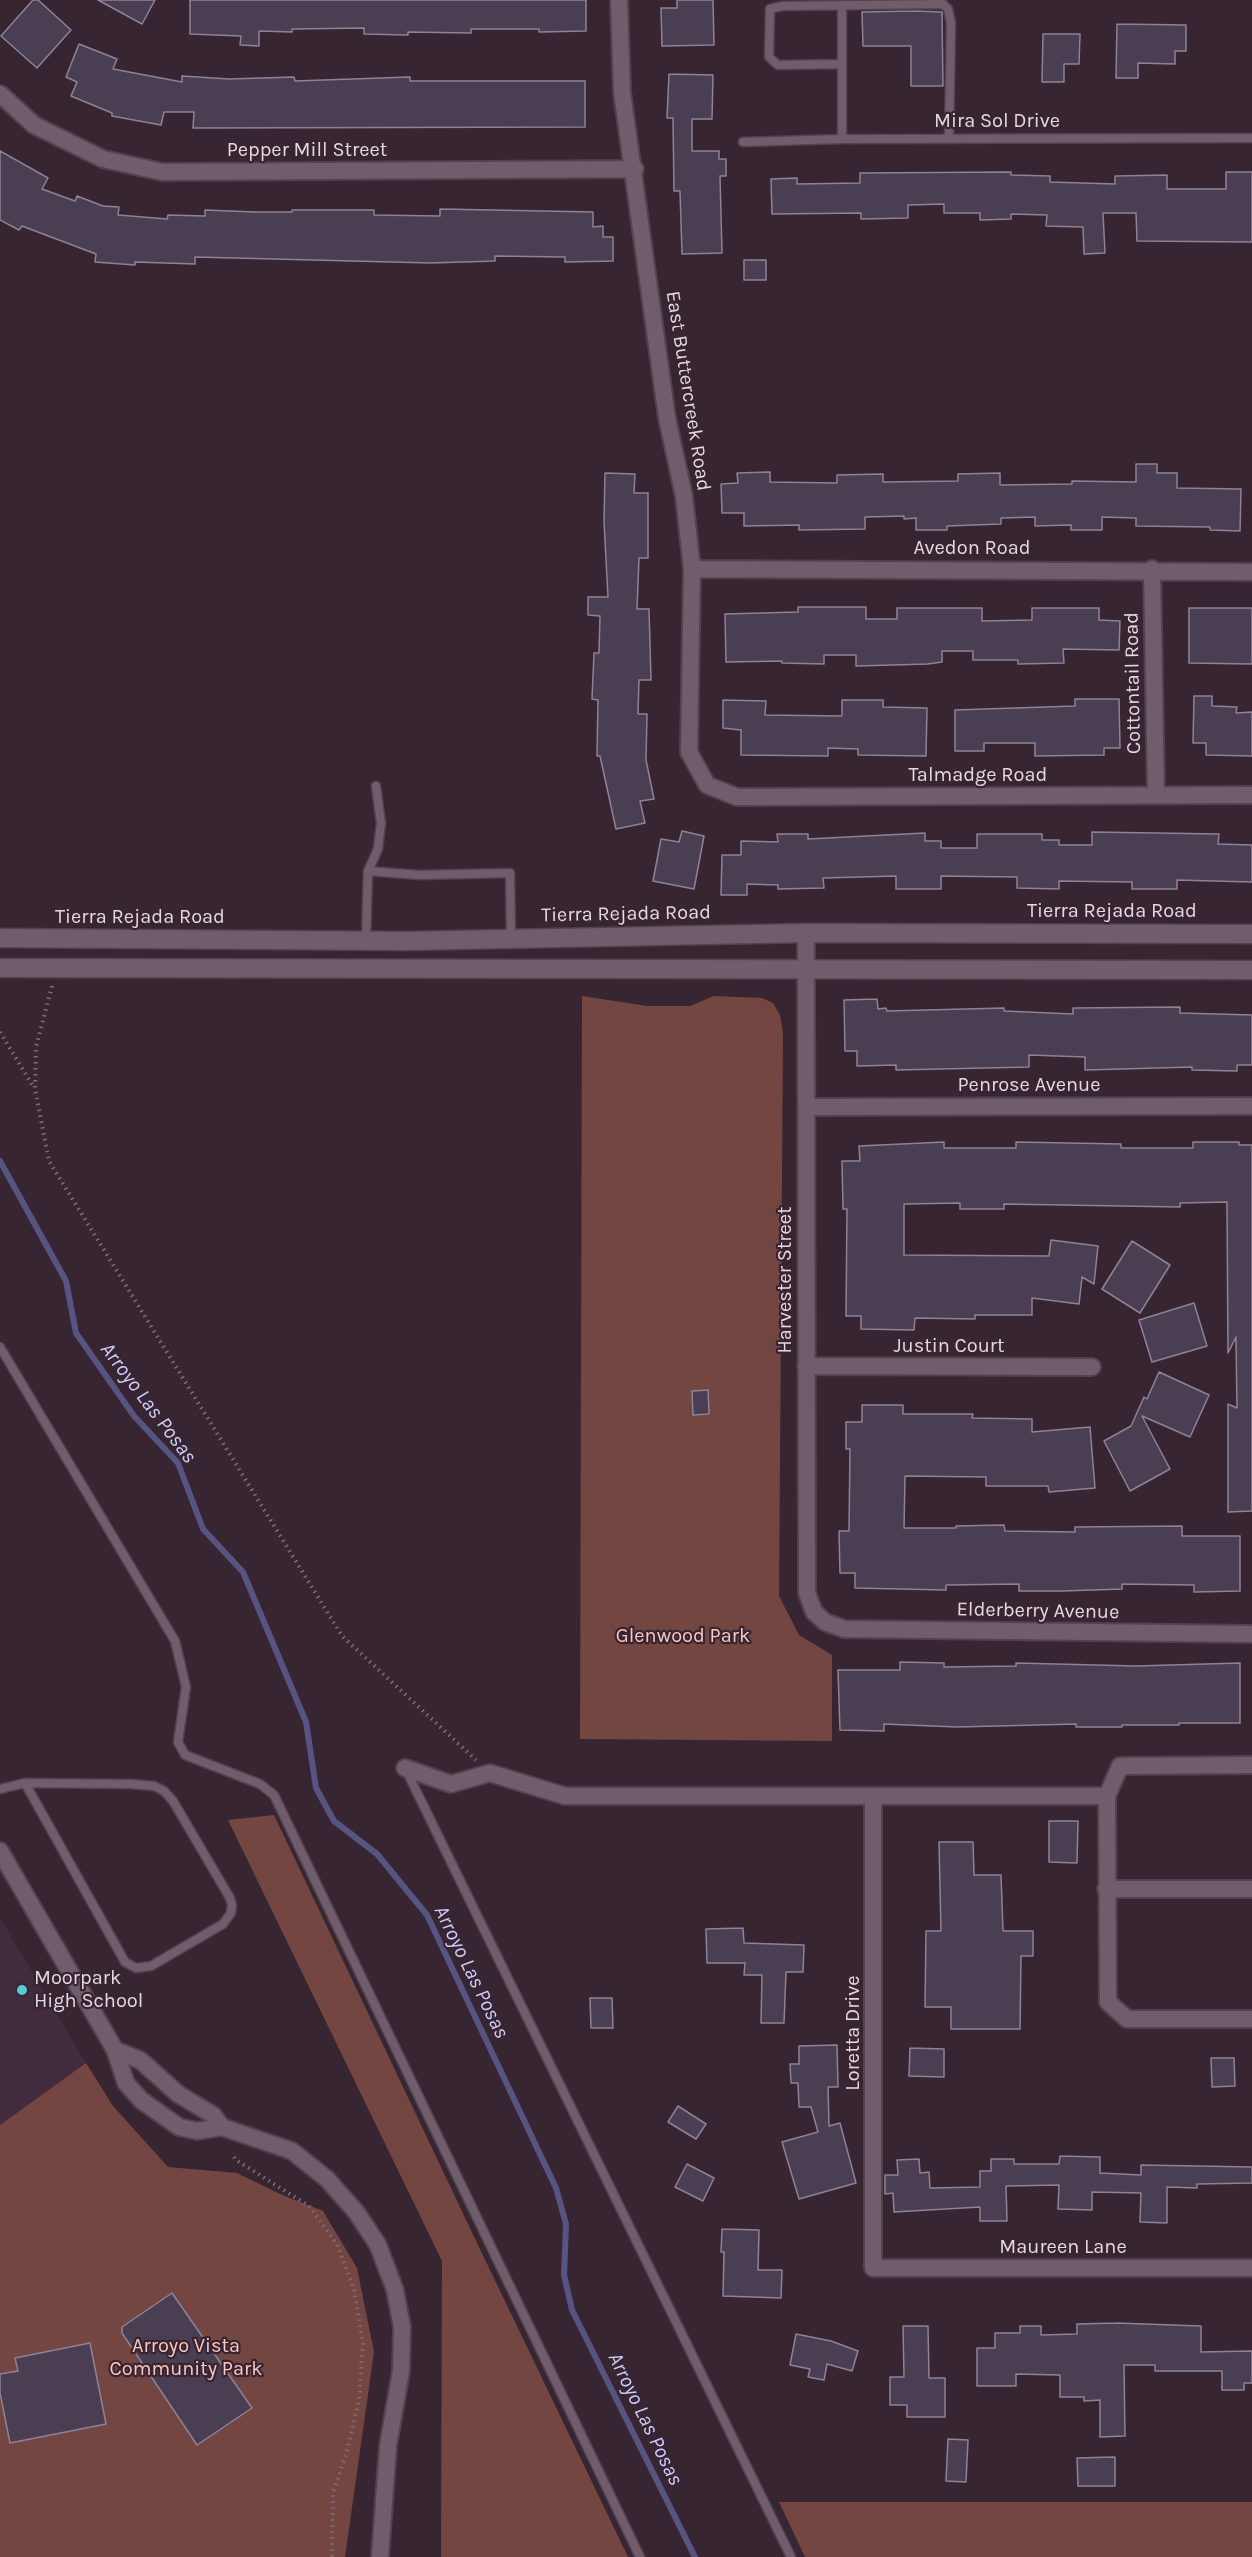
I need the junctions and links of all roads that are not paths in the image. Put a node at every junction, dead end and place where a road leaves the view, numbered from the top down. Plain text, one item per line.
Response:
1 (619, 0) edge
2 (842, 5) junction
3 (842, 64) junction
4 (0, 94) edge
5 (949, 138) junction
6 (1252, 138) edge
7 (842, 139) junction
8 (743, 142) dead end
9 (635, 169) junction
10 (692, 569) junction
11 (1152, 569) junction
12 (1252, 572) edge
13 (706, 785) joint
14 (376, 786) dead end
15 (1156, 795) junction
16 (1252, 795) edge
17 (368, 871) junction
18 (806, 933) junction
19 (1252, 934) edge
20 (0, 938) edge
21 (511, 939) junction
22 (366, 941) junction
23 (807, 968) junction
24 (0, 969) edge
25 (1252, 970) edge
26 (1252, 1106) edge
27 (807, 1107) junction
28 (0, 1347) edge
29 (806, 1366) junction
30 (1092, 1367) dead end
31 (825, 1622) joint
32 (1252, 1634) edge
33 (1252, 1765) edge
34 (405, 1768) joint
35 (24, 1783) junction
36 (0, 1789) edge
37 (1107, 1796) junction
38 (873, 1797) junction
39 (0, 1851) edge
40 (1106, 1889) junction
41 (1252, 1889) edge
42 (1252, 2019) edge
43 (115, 2050) junction
44 (222, 2127) junction
45 (873, 2268) joint
46 (1252, 2268) edge
47 (380, 2557) edge
48 (639, 2557) edge
49 (791, 2557) edge

1 - 9 street, East Buttercreek Road
2 - 3 lane
2 - 3 lane
2 - 5 lane
3 - 7 lane
4 - 9 street, Pepper Mill Street
5 - 6 lane, Mira Sol Drive
5 - 7 lane, Mira Sol Drive
7 - 8 lane, Mira Sol Drive
9 - 10 street, East Buttercreek Road
10 - 11 street, Avedon Road
10 - 13 street, East Buttercreek Road
11 - 12 street, Avedon Road
11 - 15 street, Cottontail Road
13 - 15 street, Talmadge Road
14 - 17 lane
15 - 16 street, Talmadge Road
17 - 21 lane
17 - 22 lane
18 - 19 main road, Tierra Rejada Road
18 - 21 main road, Tierra Rejada Road
18 - 23 street, Harvester Street
20 - 22 main road, Tierra Rejada Road
21 - 22 main road, Tierra Rejada Road
23 - 24 main road
23 - 25 main road
23 - 27 street, Harvester Street
26 - 27 street, Penrose Avenue
27 - 29 street, Harvester Street
28 - 48 lane
29 - 30 street, Justin Court
29 - 31 street, Harvester Street
31 - 32 street, Elderberry Avenue
33 - 37 street
34 - 38 street
34 - 49 lane
35 - 35 lane
35 - 36 lane
37 - 38 street
37 - 40 street
38 - 45 street, Loretta Drive
39 - 43 street
40 - 41 street
40 - 42 street
43 - 44 street
43 - 44 street
44 - 47 street
45 - 46 street, Maureen Lane

